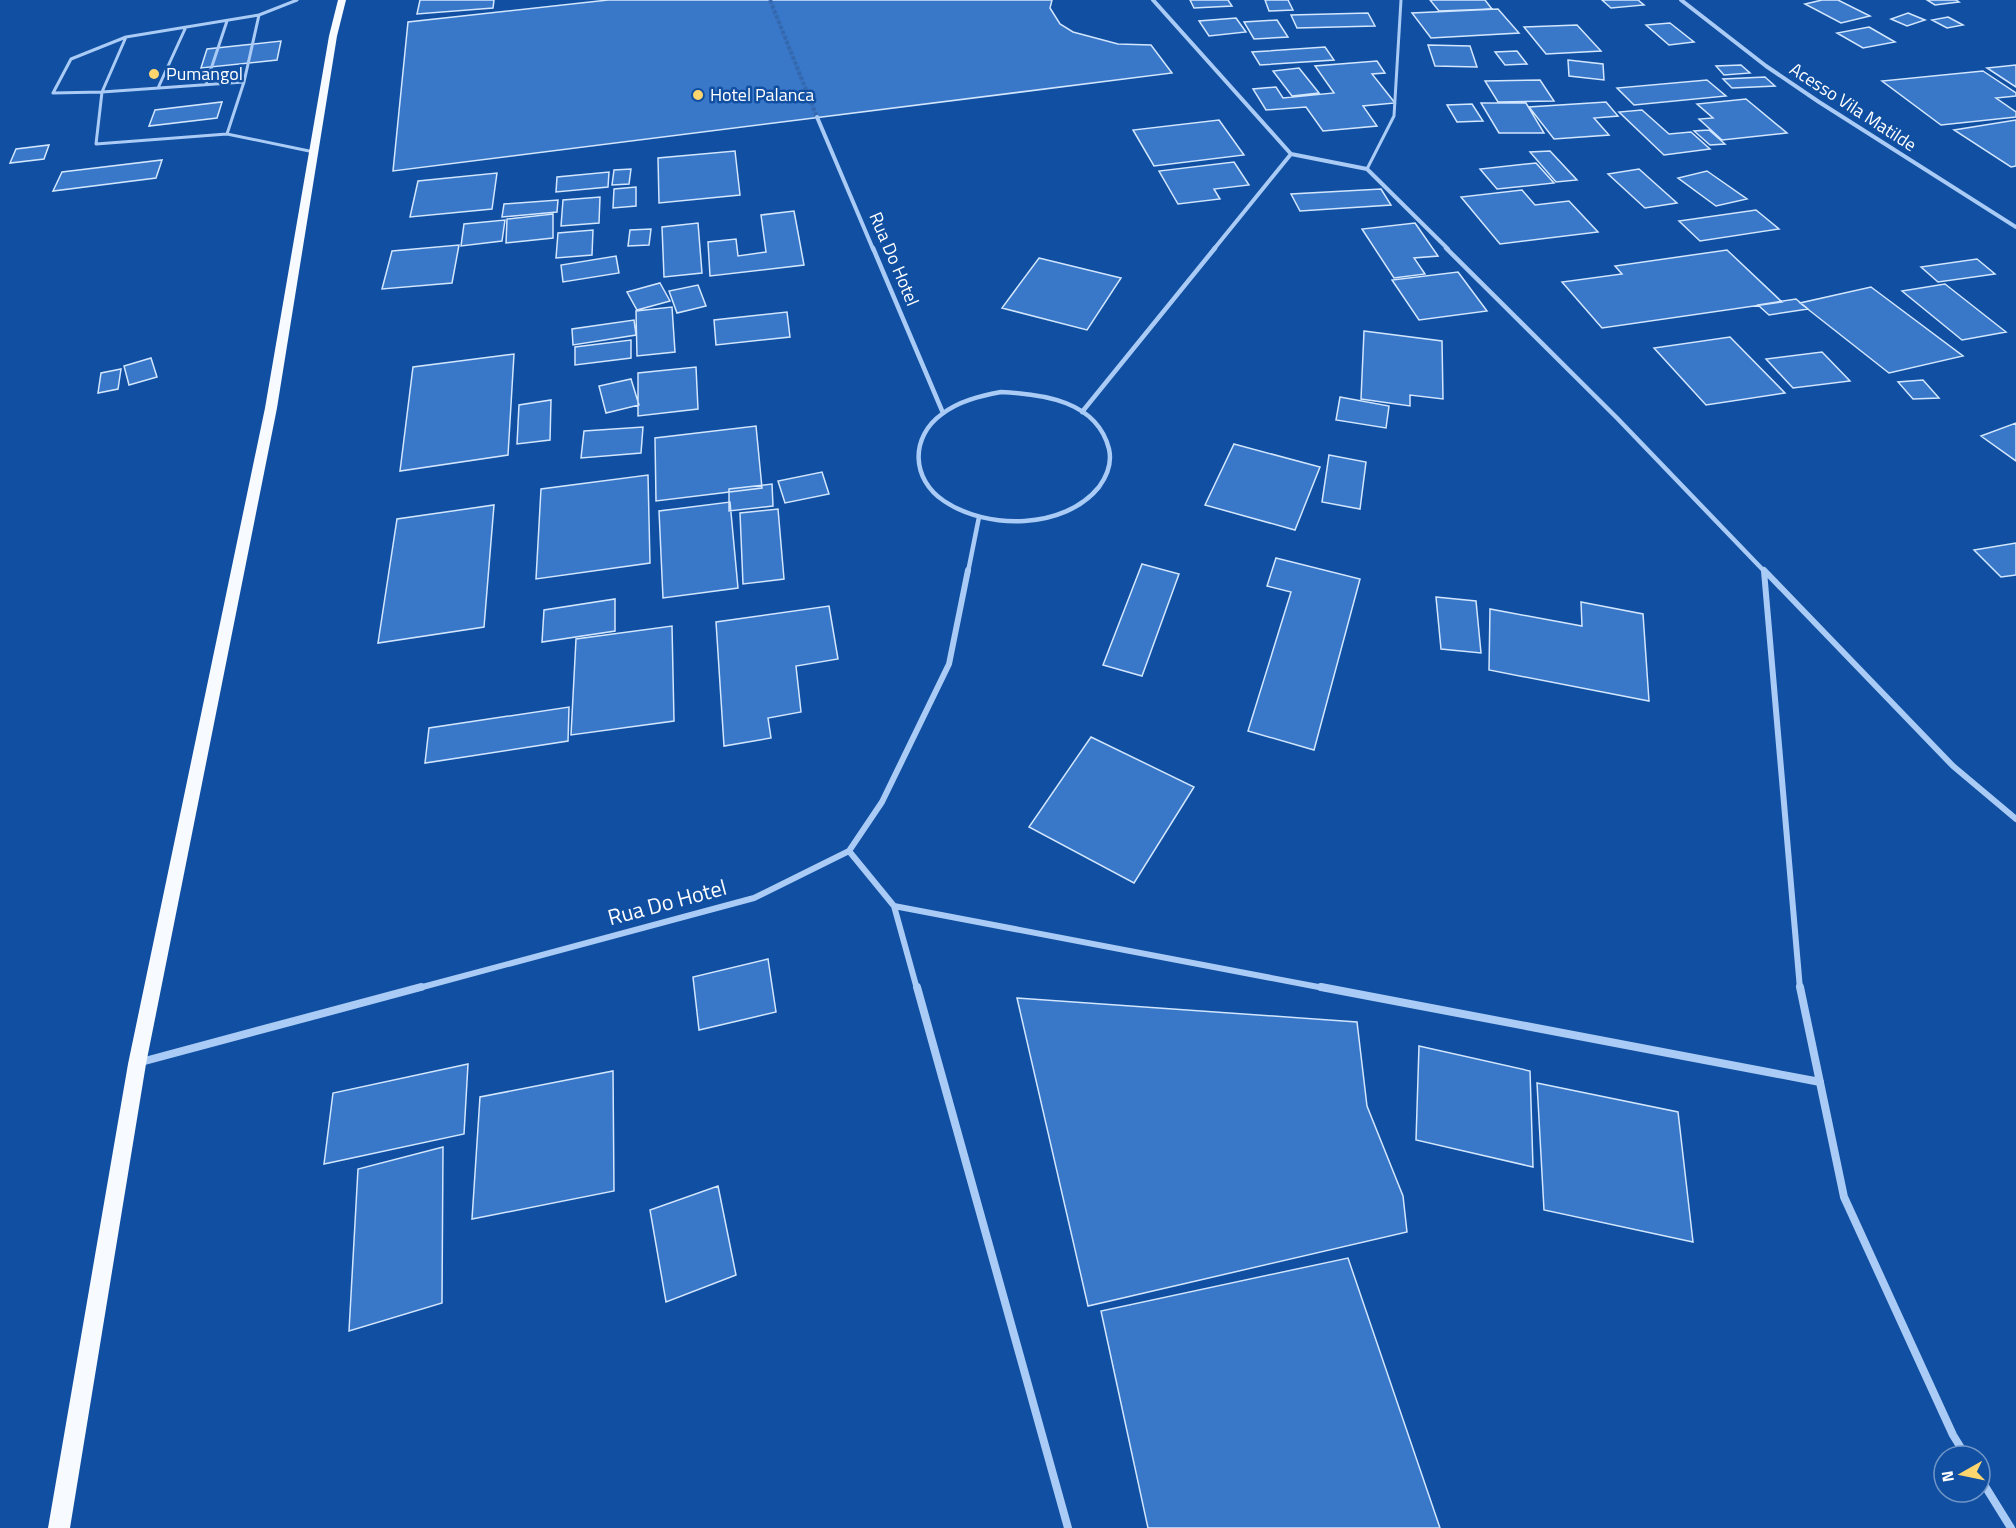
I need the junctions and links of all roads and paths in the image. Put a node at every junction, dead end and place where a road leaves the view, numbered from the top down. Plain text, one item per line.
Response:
1 (297, 0) edge
2 (342, 0) edge
3 (1153, 0) edge
4 (1401, 0) edge
5 (1681, 0) edge
6 (259, 15) junction
7 (227, 21) junction
8 (185, 29) junction
9 (126, 37) junction
10 (244, 82) junction
11 (206, 84) junction
12 (158, 88) junction
13 (102, 92) junction
14 (817, 117) tunnel mouth
15 (226, 134) junction
16 (314, 152) junction
17 (1291, 154) junction
18 (1368, 169) junction
19 (2016, 227) edge
20 (1082, 411) junction
21 (943, 413) junction
22 (979, 517) junction
23 (1764, 571) junction
24 (2016, 819) edge
25 (849, 851) junction
26 (894, 906) junction
27 (137, 1064) junction
28 (1820, 1082) junction
29 (1959, 1444) edge
30 (1992, 1497) edge
31 (59, 1528) edge
32 (1068, 1528) edge
33 (2011, 1528) edge

1 - 6 lane
2 - 16 main road
3 - 17 street
4 - 18 lane
5 - 19 street, Acesso Vila Matilde
6 - 7 lane
6 - 10 lane
7 - 8 lane
7 - 11 lane
8 - 9 lane
8 - 12 lane
9 - 13 lane
9 - 13 lane
10 - 11 lane
10 - 15 lane
11 - 12 lane
12 - 13 lane
13 - 15 lane
14 - 21 street, Rua Do Hotel
15 - 16 lane
16 - 27 main road
17 - 18 street
17 - 20 street
18 - 23 street
20 - 21 street
20 - 22 street
21 - 22 street
22 - 25 street, Rua Do Hotel
23 - 24 street
23 - 28 street
25 - 26 street
25 - 27 street, Rua Do Hotel
26 - 28 street
26 - 32 street
27 - 31 main road
28 - 29 street
30 - 33 street

